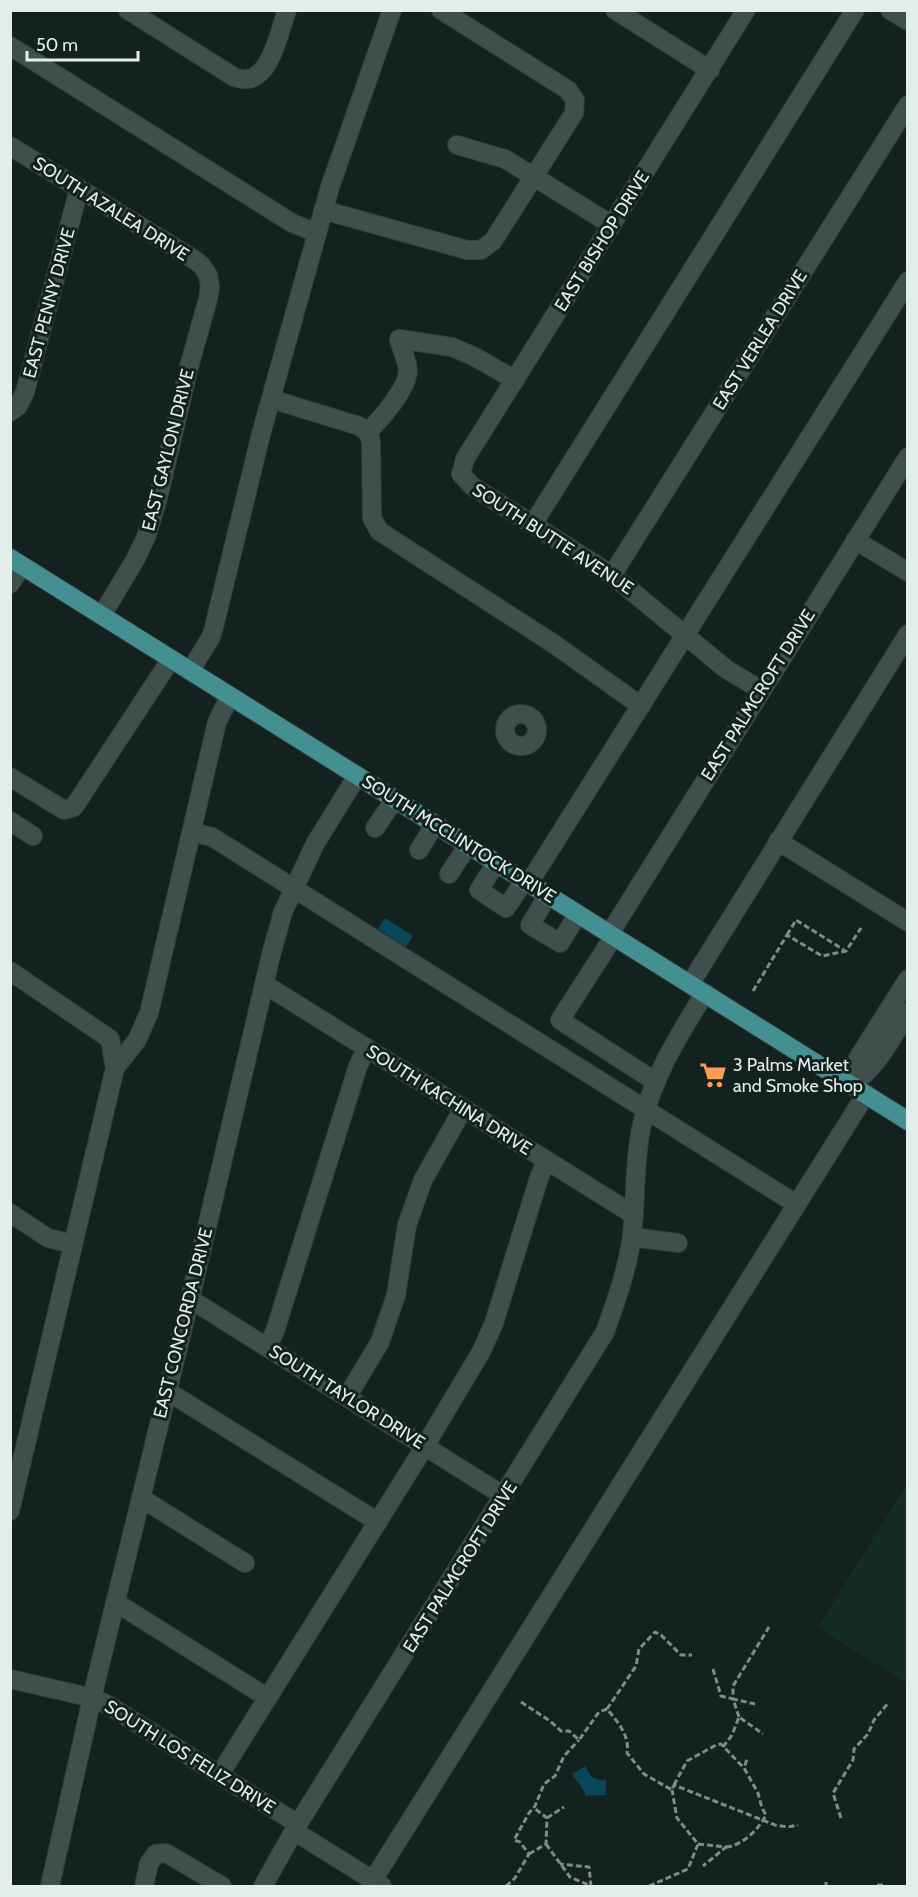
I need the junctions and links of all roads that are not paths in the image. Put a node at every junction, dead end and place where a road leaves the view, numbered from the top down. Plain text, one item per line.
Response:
1 (128, 10) edge
2 (287, 10) edge
3 (392, 10) edge
4 (441, 10) edge
5 (615, 10) edge
6 (746, 10) edge
7 (855, 10) edge
8 (890, 10) edge
9 (908, 21) edge
10 (10, 46) edge
11 (710, 70) junction
12 (908, 105) edge
13 (457, 145) dead end
14 (10, 146) edge
15 (533, 175) junction
16 (79, 189) junction
17 (323, 210) junction
18 (612, 225) junction
19 (317, 233) junction
20 (208, 275) joint
21 (908, 280) edge
22 (515, 380) junction
23 (271, 399) junction
24 (10, 412) edge
25 (369, 432) junction
26 (908, 457) edge
27 (461, 474) joint
28 (533, 524) junction
29 (855, 540) junction
30 (16, 562) edge
31 (908, 572) edge
32 (612, 575) junction
33 (10, 585) edge
34 (102, 615) junction
35 (908, 634) edge
36 (685, 635) junction
37 (171, 658) junction
38 (190, 671) junction
39 (761, 690) junction
40 (230, 696) junction
41 (641, 706) junction
42 (357, 776) junction
43 (10, 777) edge
44 (395, 799) junction
45 (10, 821) edge
46 (435, 824) junction
47 (375, 828) dead end
48 (192, 832) junction
49 (33, 836) dead end
50 (778, 841) junction
51 (468, 845) junction
52 (419, 850) dead end
53 (496, 863) junction
54 (449, 874) dead end
55 (527, 882) junction
56 (293, 889) junction
57 (548, 895) junction
58 (578, 914) junction
59 (908, 922) edge
60 (612, 935) junction
61 (10, 971) edge
62 (908, 979) edge
63 (264, 984) junction
64 (697, 988) junction
65 (908, 1012) edge
66 (367, 1048) junction
67 (115, 1068) junction
68 (656, 1082) junction
69 (858, 1090) junction
70 (464, 1109) junction
71 (646, 1110) junction
72 (908, 1121) edge
73 (546, 1160) junction
74 (796, 1204) junction
75 (10, 1213) edge
76 (634, 1215) junction
77 (632, 1237) junction
78 (678, 1242) dead end
79 (73, 1244) junction
80 (190, 1299) junction
81 (267, 1347) junction
82 (167, 1391) junction
83 (347, 1397) junction
84 (425, 1446) junction
85 (504, 1496) junction
86 (141, 1498) junction
87 (10, 1512) edge
88 (378, 1522) junction
89 (245, 1563) dead end
90 (115, 1602) junction
91 (10, 1679) edge
92 (93, 1698) junction
93 (268, 1698) junction
94 (220, 1774) junction
95 (296, 1827) junction
96 (378, 1883) edge
97 (50, 1887) edge
98 (144, 1887) edge
99 (222, 1887) edge
100 (263, 1887) edge

1 - 2 street
3 - 17 street
4 - 15 street
5 - 11 street
6 - 11 street, EAST BISHOP DRIVE
7 - 28 street
8 - 9 street
10 - 19 street
11 - 18 street, EAST BISHOP DRIVE
12 - 32 street, EAST VERLEA DRIVE
13 - 15 street
14 - 16 street, SOUTH AZALEA DRIVE
15 - 17 street
15 - 18 street
16 - 20 street, SOUTH AZALEA DRIVE
16 - 24 street, EAST PENNY DRIVE
17 - 19 street
18 - 22 street, EAST BISHOP DRIVE
19 - 23 street
20 - 34 street, EAST GAYLON DRIVE
21 - 36 street
22 - 25 street
22 - 27 street, EAST BISHOP DRIVE
23 - 25 street
23 - 38 street
25 - 41 street
26 - 29 street, EAST PALMCROFT DRIVE
27 - 28 street, SOUTH BUTTE AVENUE
28 - 32 street, SOUTH BUTTE AVENUE
29 - 31 street
29 - 39 street, EAST PALMCROFT DRIVE
30 - 33 street
30 - 34 main road, SOUTH MCCLINTOCK DRIVE
32 - 36 street, SOUTH BUTTE AVENUE
34 - 37 main road, SOUTH MCCLINTOCK DRIVE
35 - 50 street, EAST PALMCROFT DRIVE
36 - 39 street, SOUTH BUTTE AVENUE
36 - 41 street
37 - 38 main road, SOUTH MCCLINTOCK DRIVE
37 - 43 street
38 - 40 main road, SOUTH MCCLINTOCK DRIVE
39 - 60 street, EAST PALMCROFT DRIVE
40 - 42 main road, SOUTH MCCLINTOCK DRIVE
40 - 48 street
41 - 55 street
42 - 44 main road, SOUTH MCCLINTOCK DRIVE
42 - 56 street, EAST CONCORDA DRIVE
44 - 46 main road, SOUTH MCCLINTOCK DRIVE
44 - 47 street
45 - 49 street
46 - 51 main road, SOUTH MCCLINTOCK DRIVE
46 - 52 street
48 - 56 street
48 - 67 street
50 - 59 street
50 - 64 street, EAST PALMCROFT DRIVE
51 - 53 main road, SOUTH MCCLINTOCK DRIVE
51 - 54 street
53 - 55 main road, SOUTH MCCLINTOCK DRIVE
53 - 55 street
55 - 57 main road, SOUTH MCCLINTOCK DRIVE
56 - 63 street, EAST CONCORDA DRIVE
56 - 71 street
57 - 58 main road, SOUTH MCCLINTOCK DRIVE
57 - 58 street
58 - 60 main road, SOUTH MCCLINTOCK DRIVE
60 - 64 main road, SOUTH MCCLINTOCK DRIVE
60 - 68 street, EAST PALMCROFT DRIVE
61 - 67 street
62 - 69 street
63 - 66 street, SOUTH KACHINA DRIVE
63 - 80 street, EAST CONCORDA DRIVE
64 - 68 street, EAST PALMCROFT DRIVE
64 - 69 main road, SOUTH MCCLINTOCK DRIVE
65 - 69 street
66 - 70 street, SOUTH KACHINA DRIVE
66 - 81 street
67 - 79 street
68 - 71 street, EAST PALMCROFT DRIVE
69 - 72 main road, SOUTH MCCLINTOCK DRIVE
69 - 74 street
70 - 73 street, SOUTH KACHINA DRIVE
70 - 83 street
71 - 74 street
71 - 76 street, EAST PALMCROFT DRIVE
73 - 76 street, SOUTH KACHINA DRIVE
73 - 84 street
74 - 96 street
75 - 79 street
76 - 77 street, EAST PALMCROFT DRIVE
77 - 78 street
77 - 85 street, EAST PALMCROFT DRIVE
79 - 87 street
80 - 81 street, SOUTH TAYLOR DRIVE
80 - 82 street, EAST CONCORDA DRIVE
81 - 83 street, SOUTH TAYLOR DRIVE
82 - 86 street, EAST CONCORDA DRIVE
82 - 88 street
83 - 84 street, SOUTH TAYLOR DRIVE
84 - 85 street, SOUTH TAYLOR DRIVE
84 - 88 street
85 - 95 street, EAST PALMCROFT DRIVE
86 - 89 street
86 - 90 street, EAST CONCORDA DRIVE
88 - 93 street
90 - 92 street, EAST CONCORDA DRIVE
90 - 93 street
91 - 92 street, SOUTH LOS FELIZ DRIVE
92 - 94 street, SOUTH LOS FELIZ DRIVE
92 - 97 street, EAST CONCORDA DRIVE
93 - 94 street
94 - 95 street, SOUTH LOS FELIZ DRIVE
95 - 96 street, SOUTH LOS FELIZ DRIVE
95 - 100 street, EAST PALMCROFT DRIVE
98 - 99 street

